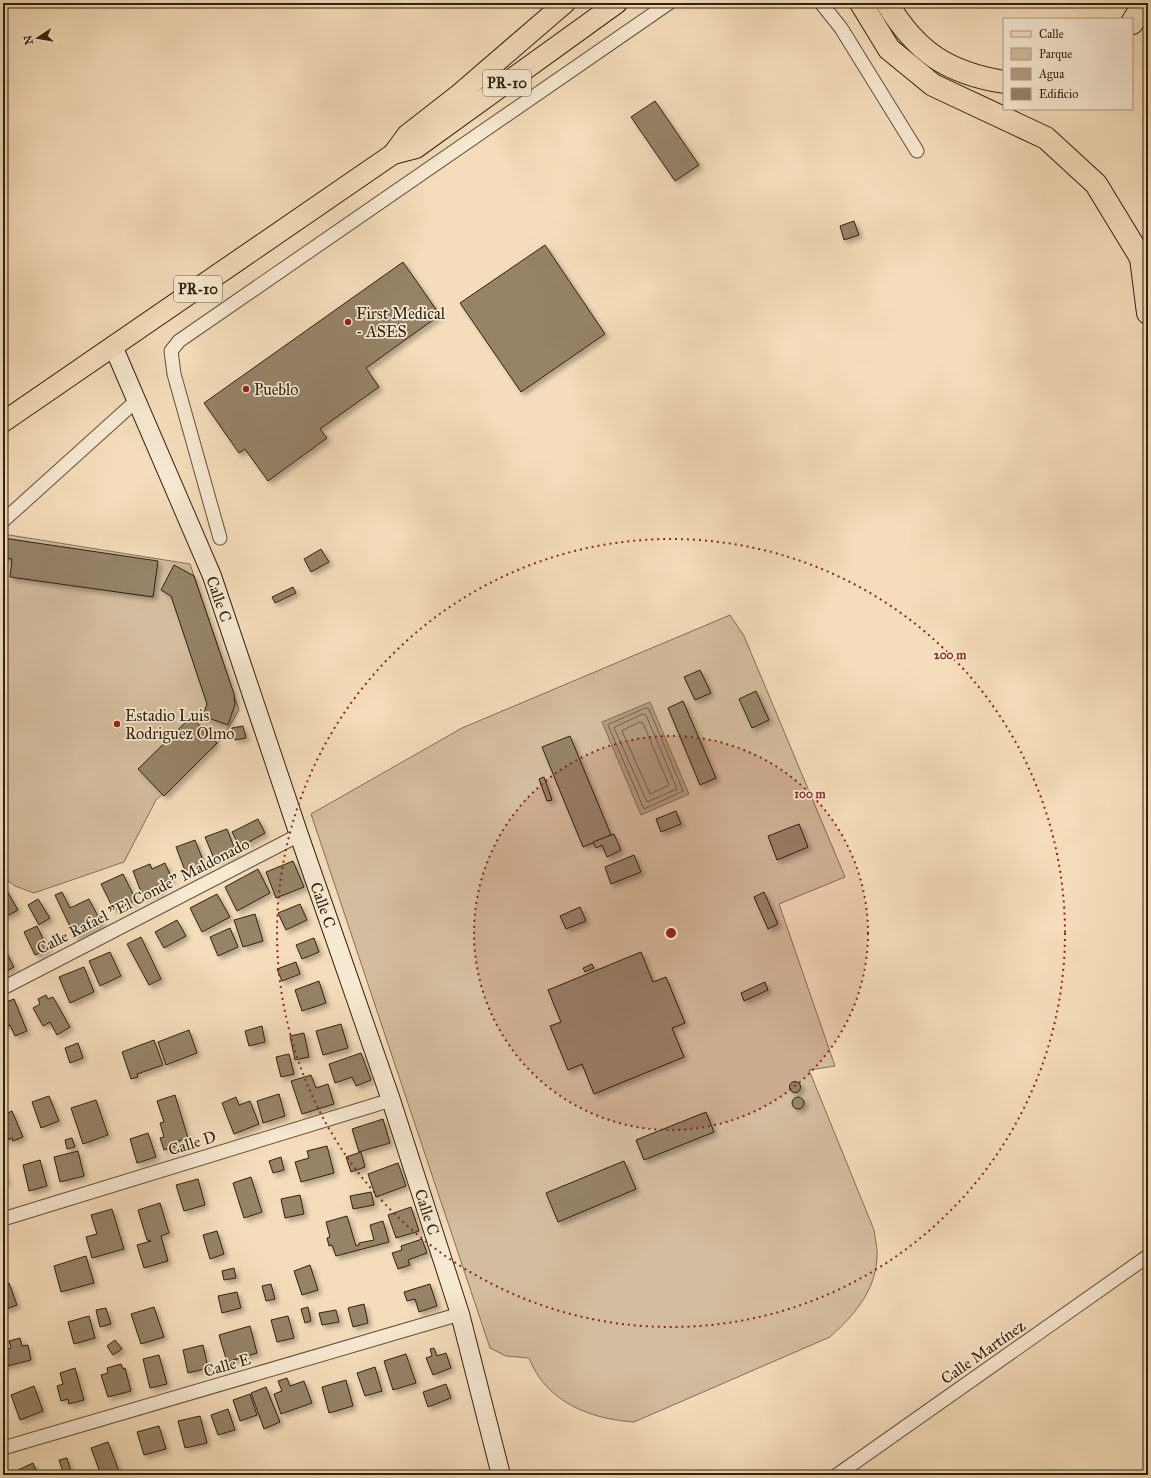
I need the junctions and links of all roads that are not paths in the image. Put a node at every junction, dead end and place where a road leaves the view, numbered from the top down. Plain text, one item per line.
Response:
1 (565, 3) edge
2 (617, 3) edge
3 (669, 3) edge
4 (821, 3) edge
5 (861, 3) edge
6 (888, 3) edge
7 (1144, 3) edge
8 (1133, 21) edge
9 (1003, 82) edge
10 (917, 151) dead end
11 (393, 154) junction
12 (1148, 313) edge
13 (114, 346) junction
14 (136, 401) junction
15 (3, 422) edge
16 (3, 521) edge
17 (220, 538) dead end
18 (299, 835) junction
19 (3, 988) edge
20 (391, 1100) junction
21 (3, 1219) edge
22 (1148, 1256) edge
23 (460, 1314) junction
24 (3, 1448) edge
25 (501, 1475) edge
26 (837, 1475) edge

1 - 11 main road, PR-10
2 - 11 main road, PR-10
3 - 17 street
4 - 10 street
5 - 12 highway
6 - 9 highway
7 - 8 highway
11 - 13 main road, PR-10
13 - 14 street, Calle C
13 - 15 main road, PR-10
14 - 16 street
14 - 18 street, Calle C
18 - 19 street, Calle Rafael "El Conde" Maldonado
18 - 20 street, Calle C
20 - 21 street, Calle D
20 - 23 street, Calle C
22 - 26 street, Calle Martínez
23 - 24 street, Calle E
23 - 25 street, Calle C

